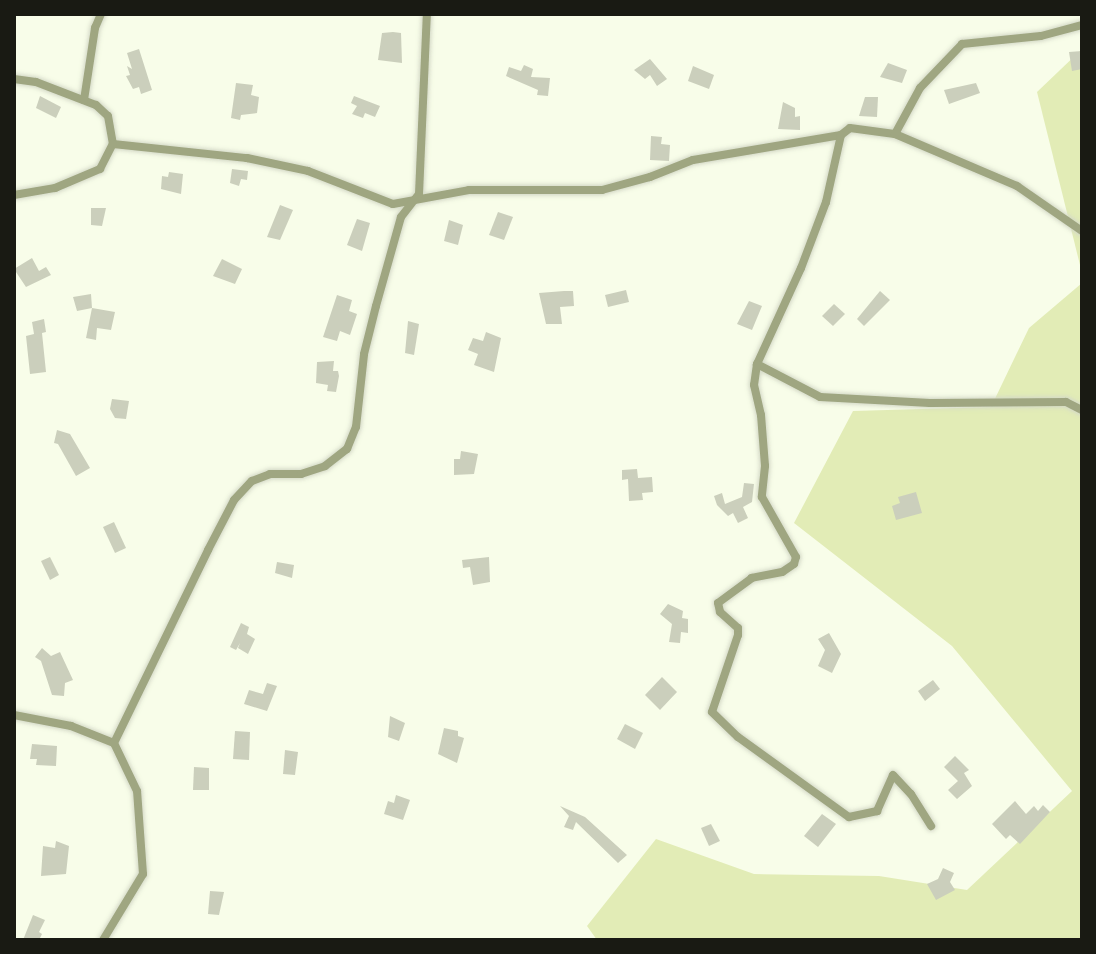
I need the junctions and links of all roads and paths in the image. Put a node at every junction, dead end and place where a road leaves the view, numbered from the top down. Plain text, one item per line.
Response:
1 (101, 14) edge
2 (427, 14) edge
3 (1082, 25) edge
4 (14, 79) edge
5 (84, 100) junction
6 (895, 134) junction
7 (841, 135) junction
8 (113, 144) junction
9 (14, 195) edge
10 (414, 203) junction
11 (1082, 231) edge
12 (757, 364) junction
13 (1082, 410) edge
14 (14, 715) edge
15 (114, 743) junction
16 (931, 826) dead end
17 (103, 940) edge

1 - 5 street
2 - 10 street
3 - 6 street
4 - 5 street
5 - 8 street
6 - 7 street
6 - 11 street
7 - 10 street
7 - 12 street
8 - 9 street
8 - 10 street
10 - 15 street
12 - 13 street
12 - 16 street
14 - 15 street
15 - 17 street

